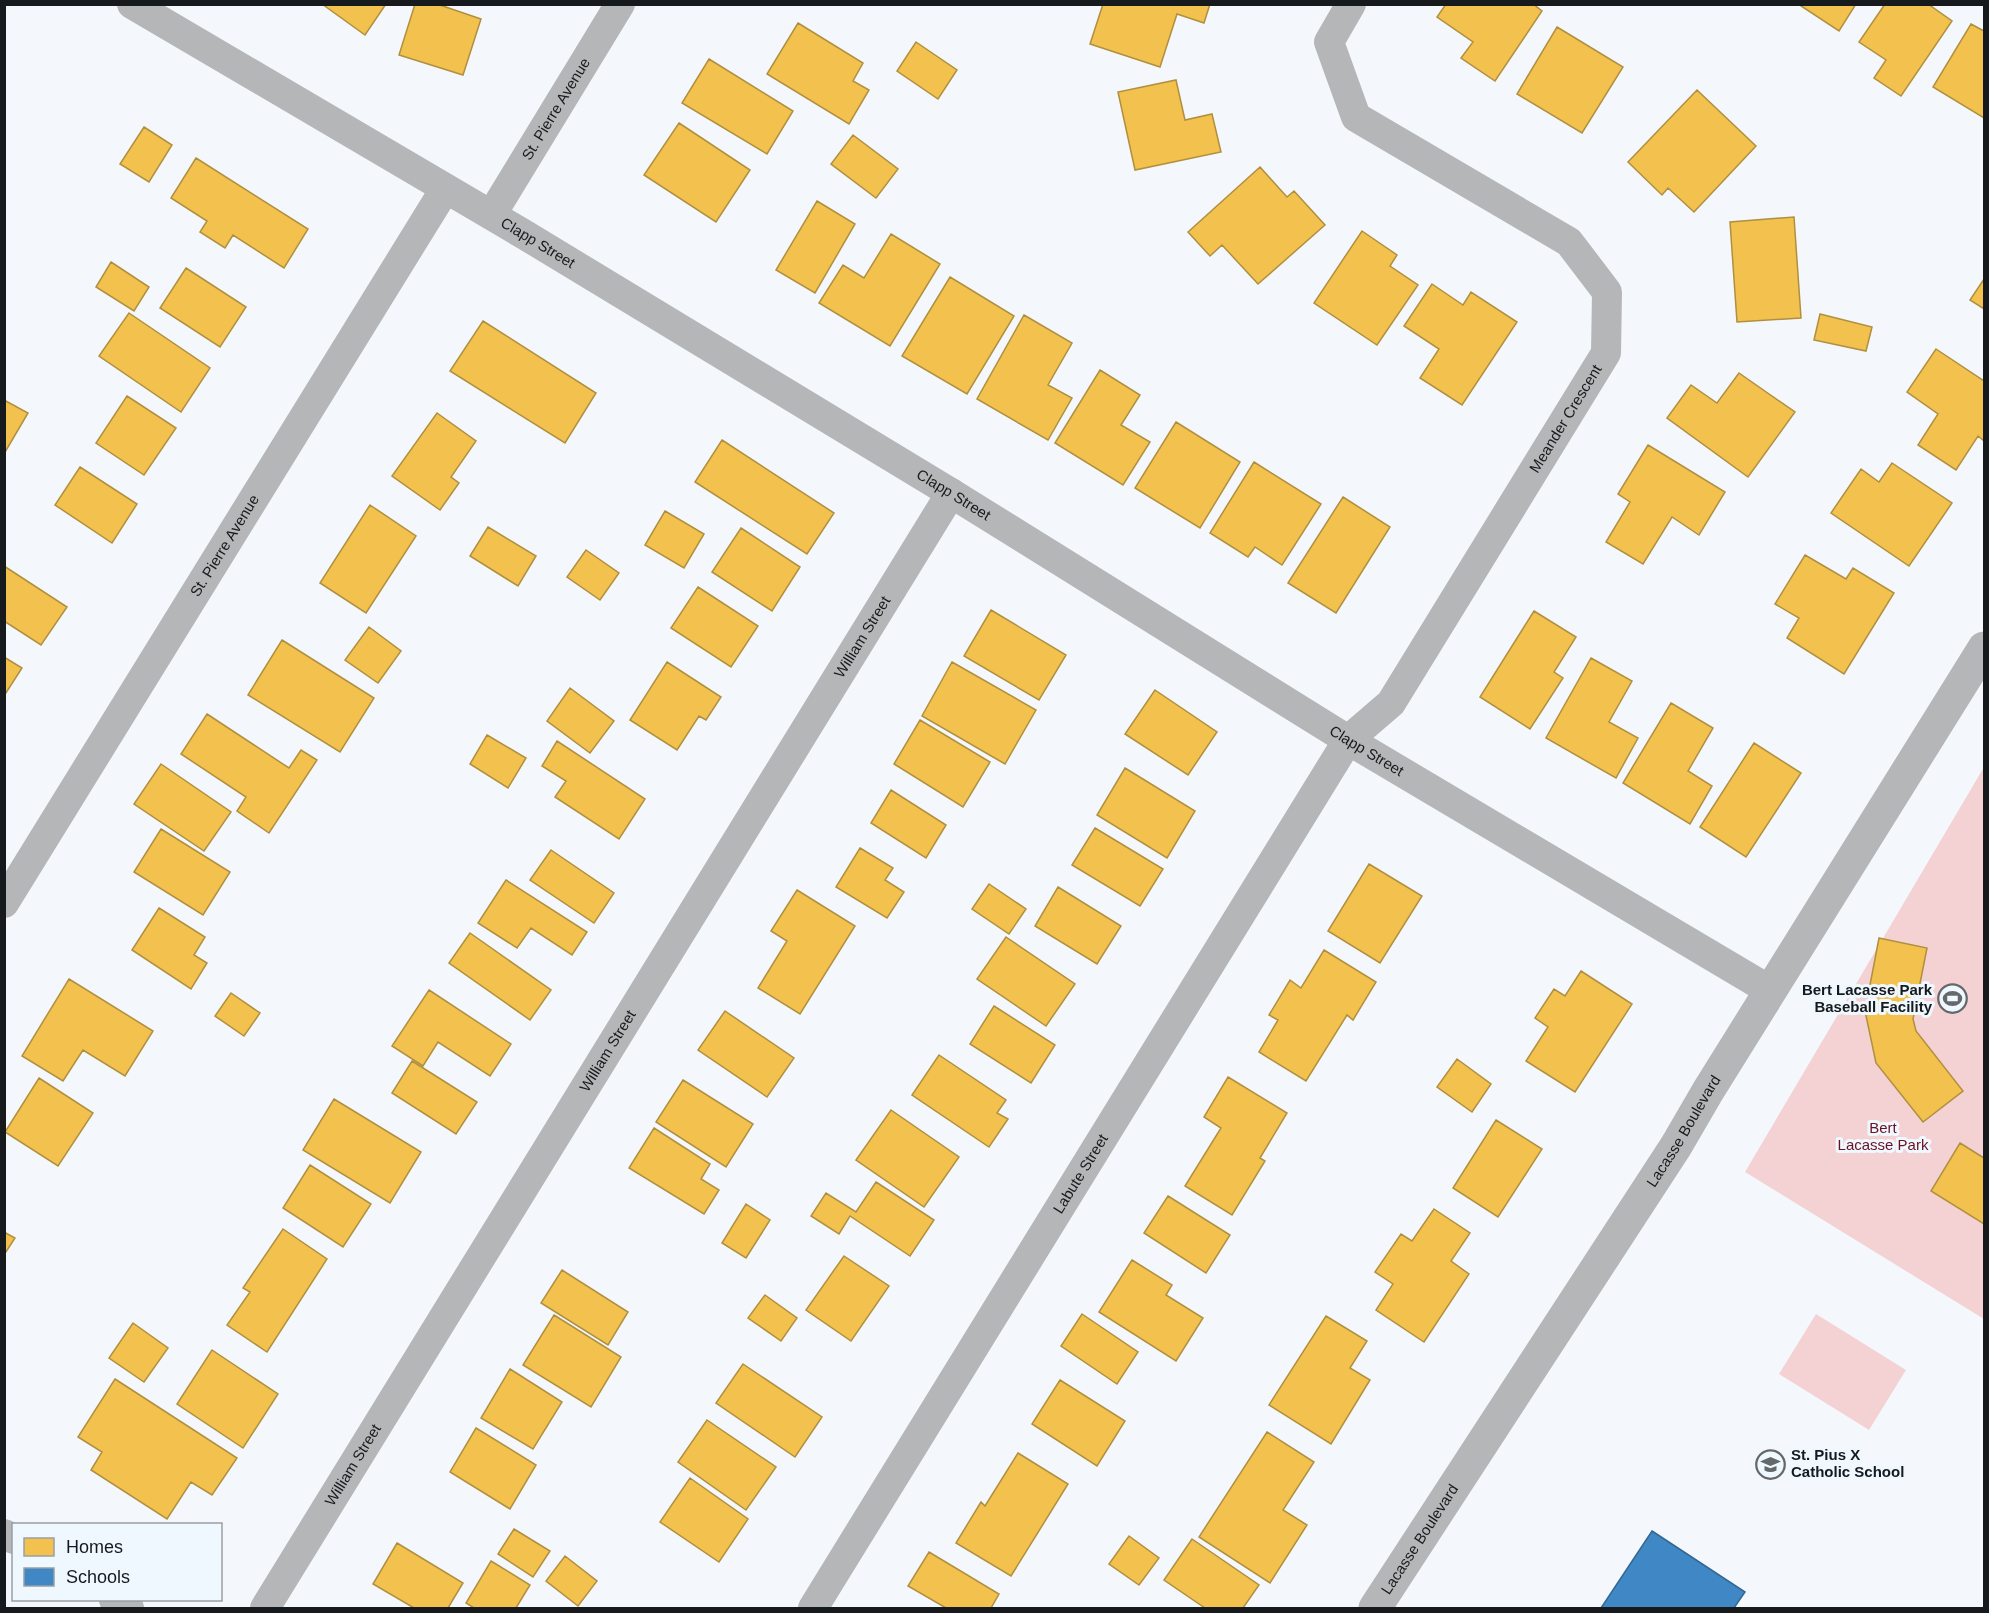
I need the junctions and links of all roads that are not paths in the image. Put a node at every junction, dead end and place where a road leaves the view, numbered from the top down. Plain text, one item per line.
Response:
1 (132, 4) edge
2 (620, 4) edge
3 (1351, 4) edge
4 (445, 189) junction
5 (492, 214) junction
6 (951, 493) junction
7 (1984, 648) edge
8 (1348, 740) junction
9 (4, 903) edge
10 (1771, 991) junction
11 (265, 1608) edge
12 (813, 1608) edge
13 (1375, 1608) edge

1 - 4 street, Clapp Street
2 - 5 street, St. Pierre Avenue
3 - 8 street, Meander Crescent
4 - 5 street, Clapp Street
4 - 9 street, St. Pierre Avenue
5 - 6 street, Clapp Street
6 - 8 street, Clapp Street
6 - 11 street, William Street
7 - 10 street, Lacasse Boulevard
8 - 10 street, Clapp Street
8 - 12 street, Labute Street
10 - 13 street, Lacasse Boulevard

